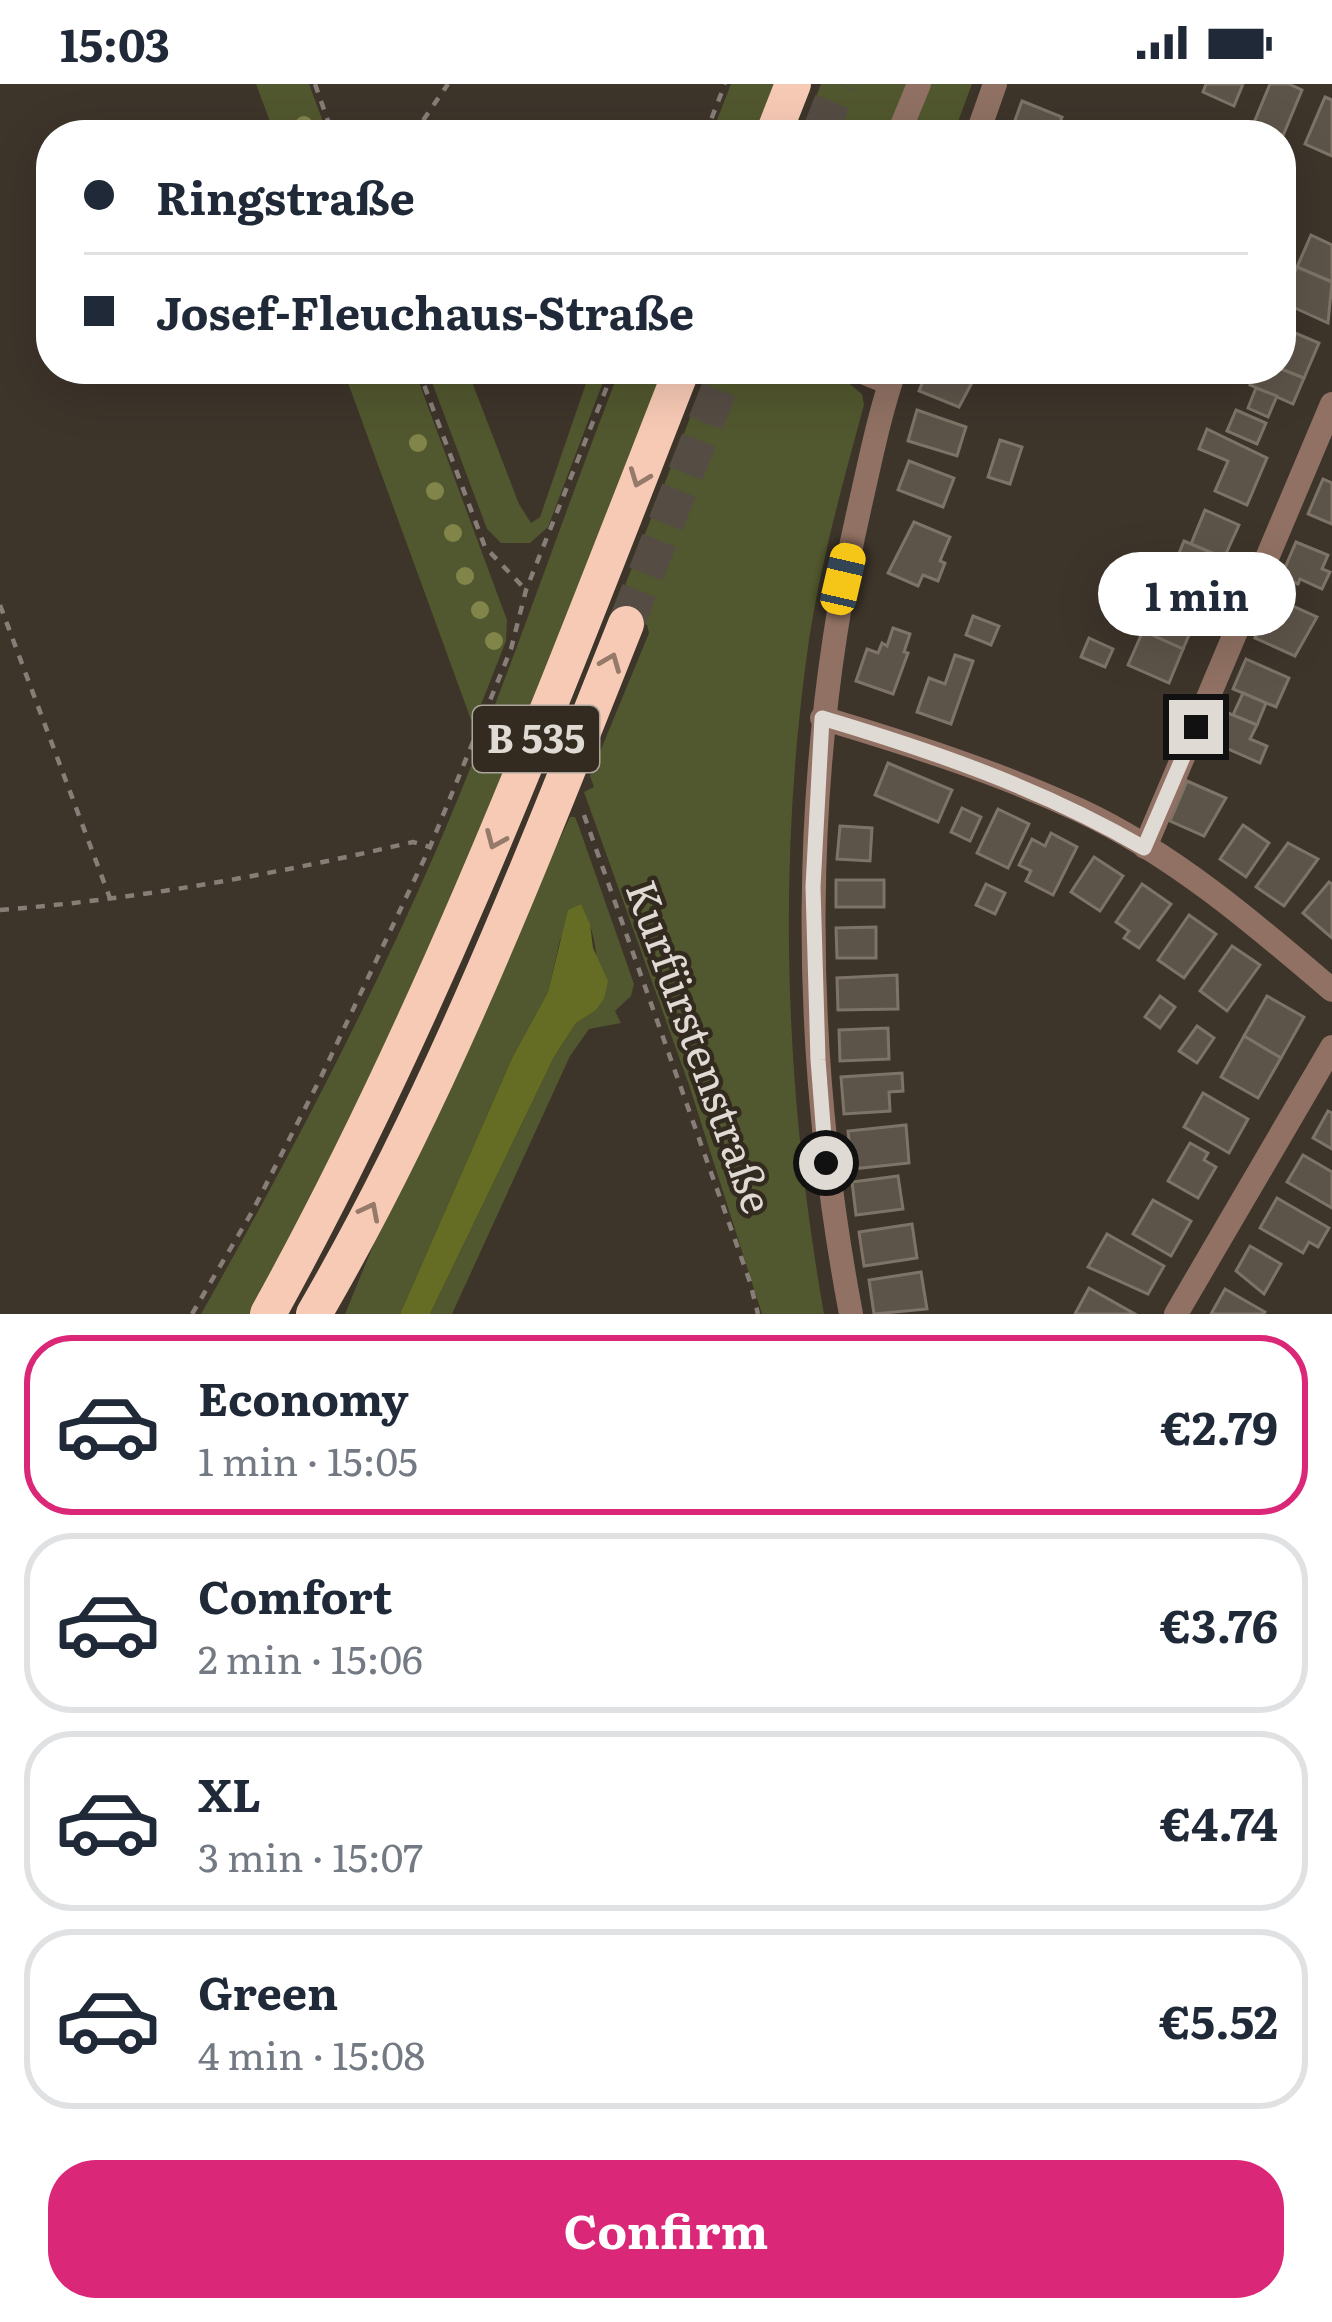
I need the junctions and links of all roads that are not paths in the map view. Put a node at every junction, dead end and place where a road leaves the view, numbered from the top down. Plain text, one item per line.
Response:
1 (793, 84) edge
2 (920, 84) edge
3 (994, 84) edge
4 (779, 120) edge
5 (904, 120) edge
6 (982, 120) edge
7 (676, 384) edge
8 (891, 384) edge
9 (1332, 404) edge
10 (626, 623) tunnel mouth
11 (822, 718) junction
12 (1144, 848) junction
13 (1332, 990) edge
14 (1332, 1047) edge
15 (268, 1314) edge
16 (314, 1314) edge
17 (851, 1314) edge
18 (1177, 1314) edge

1 - 4 highway
2 - 5 street
3 - 6 street
7 -> 15 highway, B 535
8 - 11 street
9 - 12 street
16 -> 10 highway, B 535
11 - 12 street
11 - 17 street
12 - 13 street
14 - 18 street

